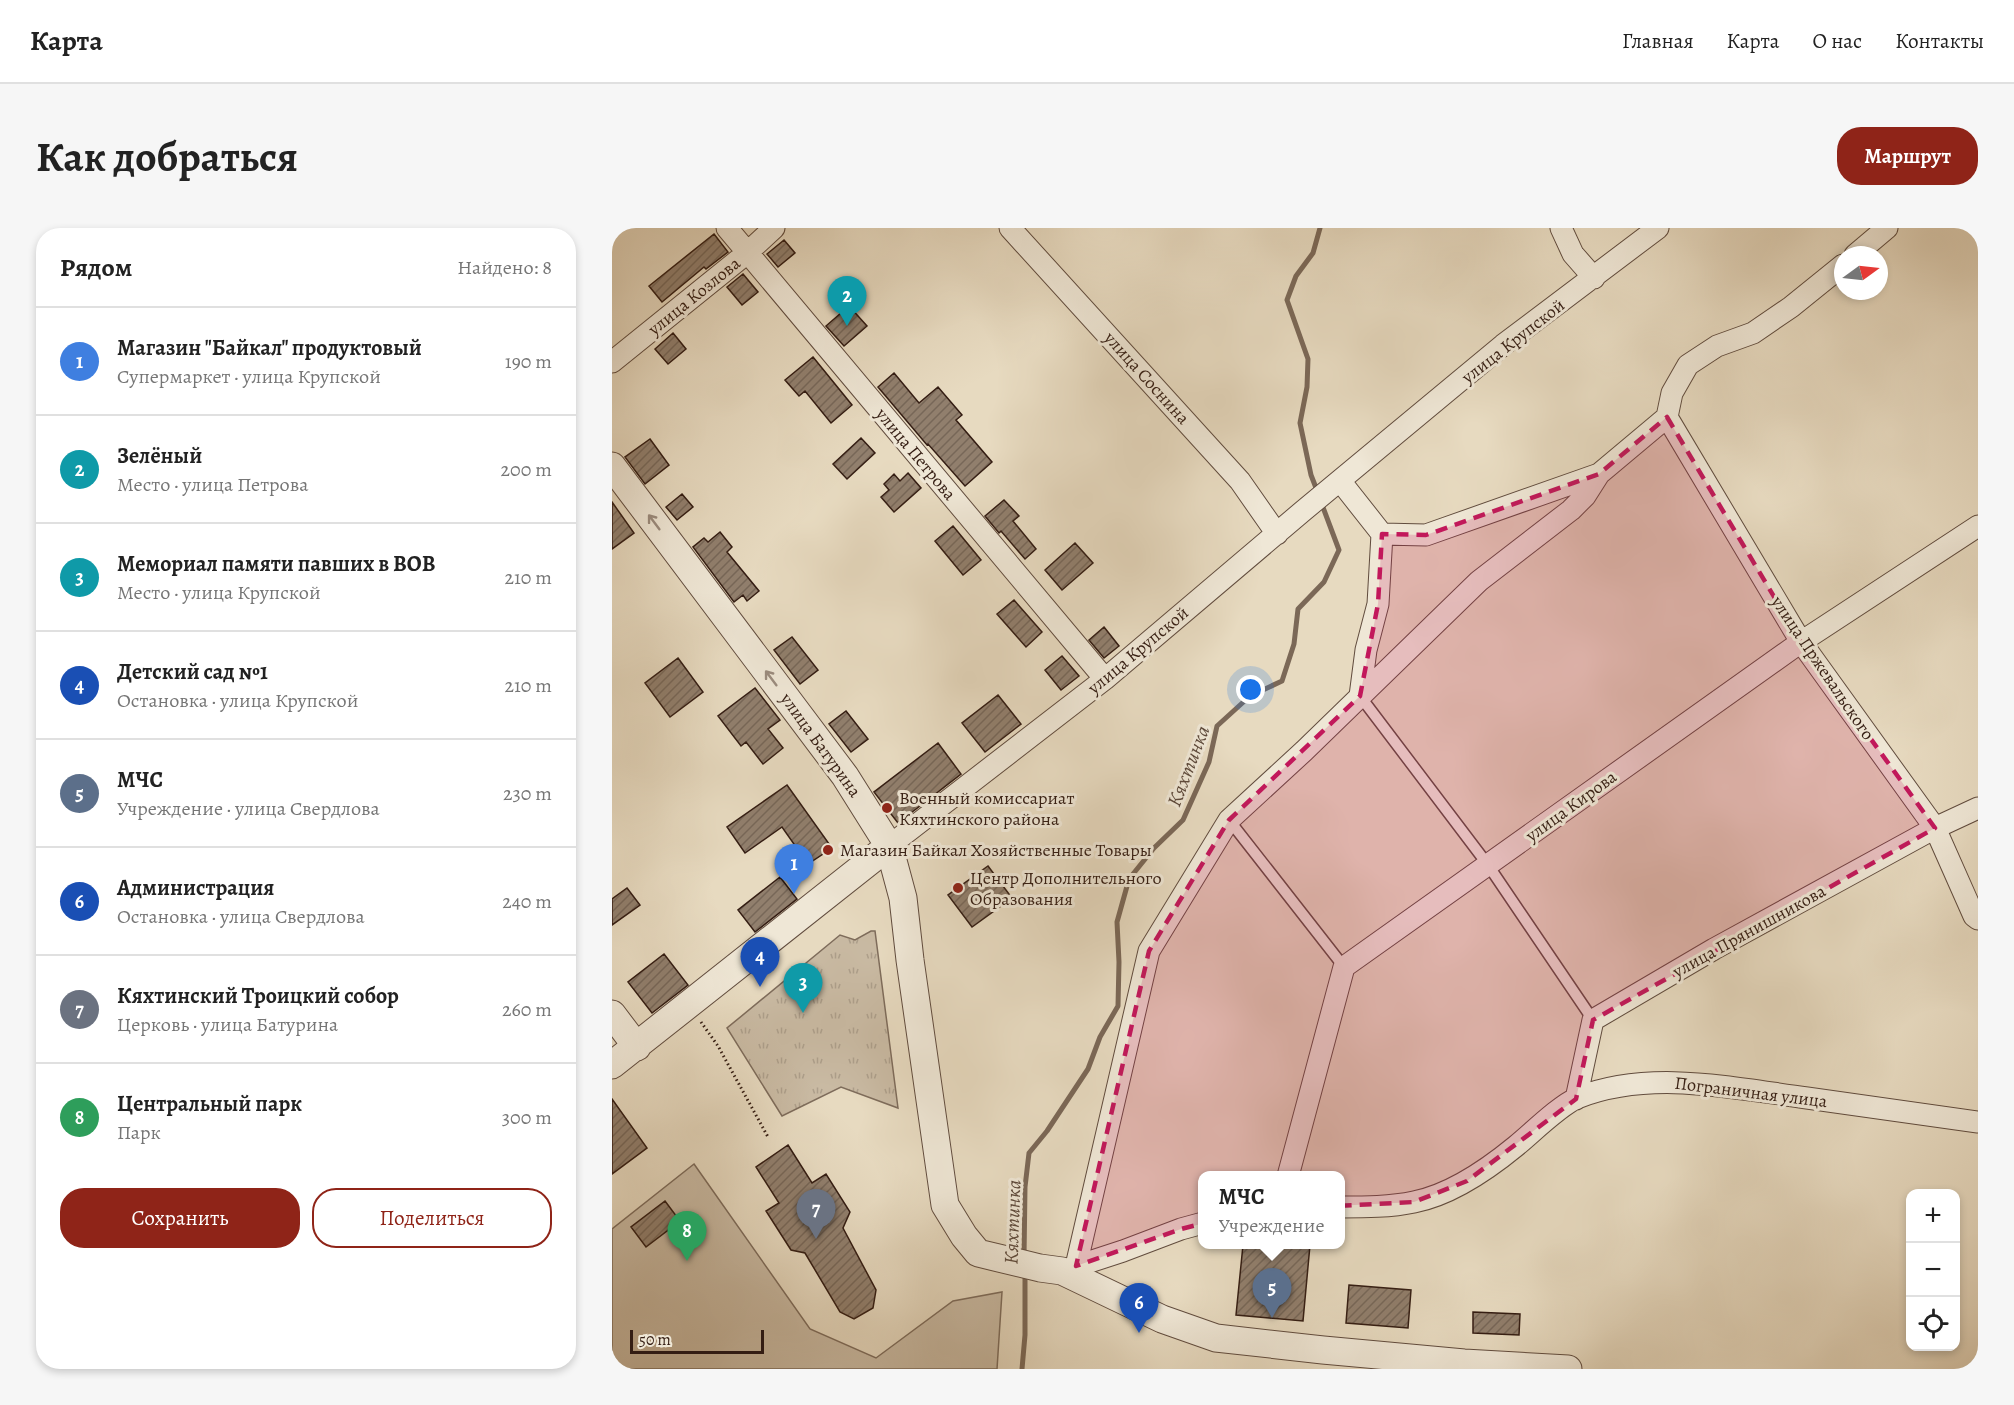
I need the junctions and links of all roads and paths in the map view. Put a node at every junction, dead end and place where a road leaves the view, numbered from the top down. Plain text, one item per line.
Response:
1 (728, 228) edge
2 (774, 228) edge
3 (1010, 228) edge
4 (1561, 228) edge
5 (1658, 228) edge
6 (1887, 228) edge
7 (1866, 246) edge
8 (747, 253) junction
9 (1834, 272) edge
10 (1594, 278) junction
11 (612, 362) edge
12 (1666, 417) junction
13 (612, 466) edge
14 (1599, 474) junction
15 (1341, 482) junction
16 (1978, 526) edge
17 (1277, 534) junction
18 (1382, 534) junction
19 (1801, 642) junction
20 (1105, 679) junction
21 (1360, 696) junction
22 (1978, 808) edge
23 (1229, 820) junction
24 (1935, 828) junction
25 (889, 846) junction
26 (1488, 865) junction
27 (1978, 919) edge
28 (1344, 968) junction
29 (689, 1005) junction
30 (612, 1014) edge
31 (1593, 1020) junction
32 (637, 1047) junction
33 (612, 1065) edge
34 (1576, 1099) junction
35 (1978, 1122) edge
36 (768, 1137) dead end
37 (1289, 1171) edge
38 (1345, 1207) edge
39 (1198, 1224) edge
40 (1059, 1268) junction
41 (1568, 1369) edge

1 - 8 street, улица Петрова
2 - 8 street, улица Козлова
3 - 17 street, улица Соснина
4 - 10 street
5 - 10 street, улица Крупской
6 - 7 street
8 - 11 street, улица Козлова
8 - 20 street, улица Петрова
9 - 12 street
10 - 15 street, улица Крупской
12 - 14 street
12 - 19 street, улица Пржевальского
25 -> 13 street, улица Батурина
14 - 18 street
14 - 21 street
15 - 17 street, улица Крупской
15 - 18 street
16 - 19 street, улица Кирова
17 - 20 street, улица Крупской
18 - 21 street
19 - 24 street, улица Пржевальского
19 - 26 street, улица Кирова
20 - 25 street, улица Крупской
21 - 23 street
21 - 26 lane
22 - 24 street, улица Прянишникова
23 - 28 lane
23 - 40 street
24 - 27 street, улица Пржевальского
24 - 31 street, улица Прянишникова
25 - 29 street, улица Крупской
25 - 40 street, улица Батурина
26 - 28 street, улица Кирова
26 - 31 lane
28 - 37 street
29 - 32 street, улица Крупской
29 - 36 path
30 - 32 street
31 - 34 street
32 - 33 street, улица Крупской
34 - 35 street, Пограничная улица
34 - 38 street, Пограничная улица
39 - 40 street
40 - 41 street, улица Батурина

